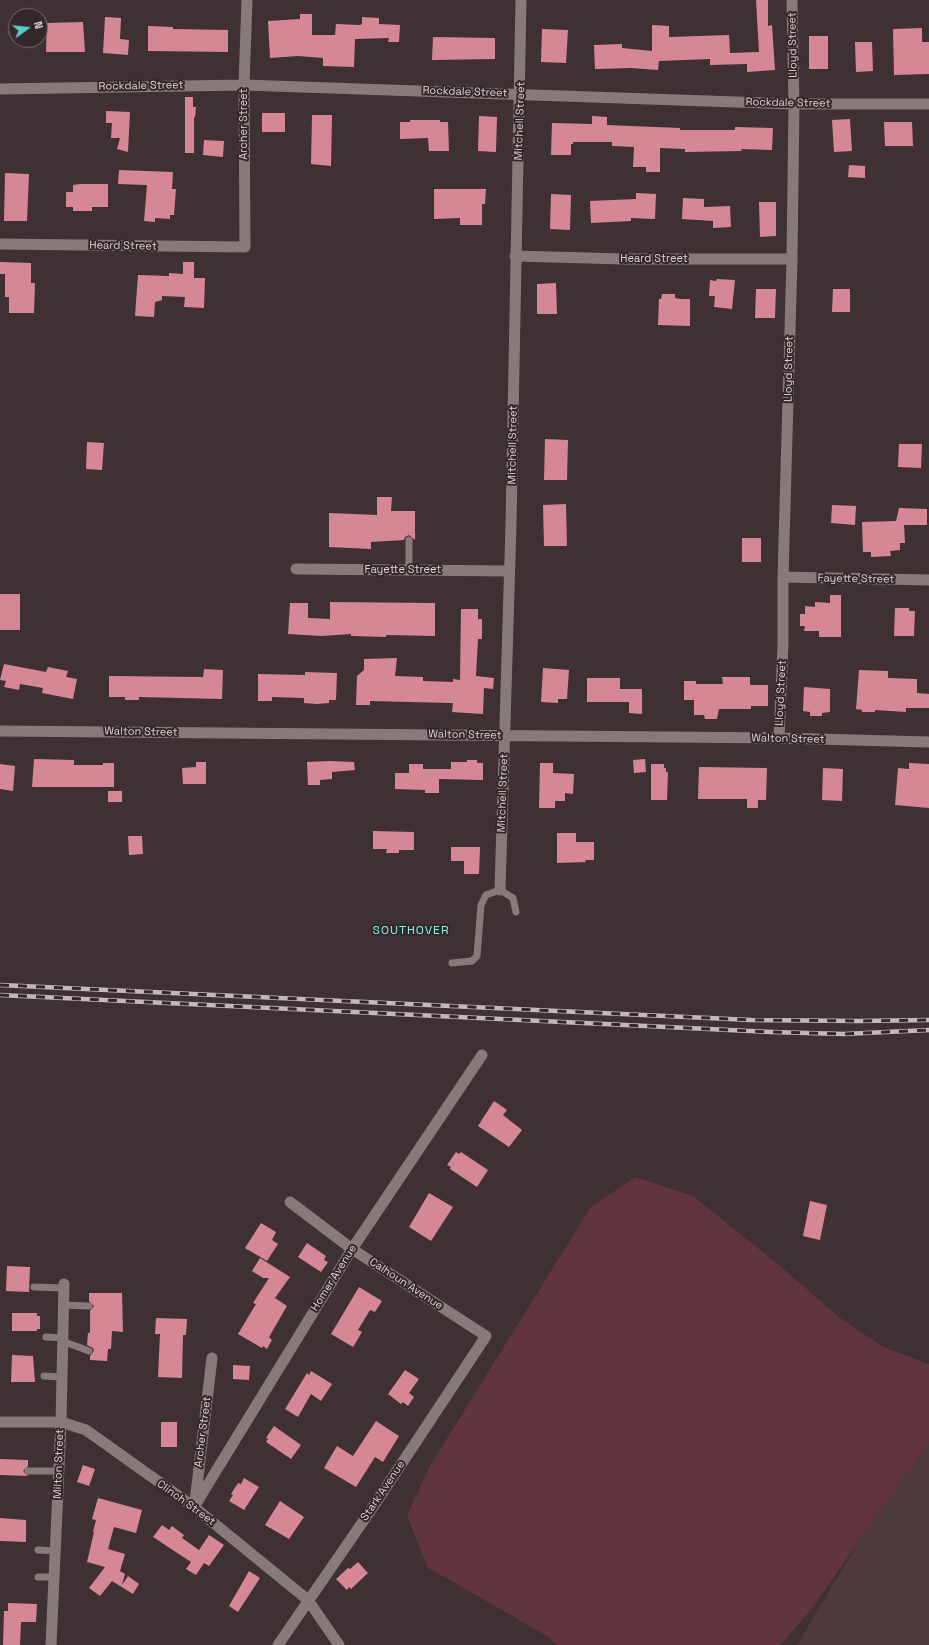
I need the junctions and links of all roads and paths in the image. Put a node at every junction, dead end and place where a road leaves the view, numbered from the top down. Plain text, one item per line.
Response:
1 (247, 0) edge
2 (521, 0) edge
3 (792, 0) edge
4 (244, 85) junction
5 (0, 89) edge
6 (521, 94) junction
7 (794, 104) junction
8 (929, 104) edge
9 (0, 244) edge
10 (245, 247) joint
11 (515, 256) junction
12 (792, 259) junction
13 (409, 540) dead end
14 (296, 569) dead end
15 (409, 571) junction
16 (509, 571) junction
17 (783, 577) junction
18 (929, 580) edge
19 (0, 730) edge
20 (505, 736) junction
21 (779, 738) junction
22 (929, 742) edge
23 (500, 890) junction
24 (516, 912) dead end
25 (452, 963) dead end
26 (482, 1055) dead end
27 (290, 1202) dead end
28 (352, 1249) junction
29 (64, 1286) joint
30 (34, 1287) dead end
31 (63, 1305) junction
32 (89, 1306) dead end
33 (486, 1336) joint
34 (46, 1337) dead end
35 (62, 1340) junction
36 (89, 1351) dead end
37 (212, 1358) dead end
38 (44, 1376) dead end
39 (62, 1377) junction
40 (0, 1422) edge
41 (61, 1422) junction
42 (28, 1471) dead end
43 (59, 1471) junction
44 (194, 1507) junction
45 (38, 1550) dead end
46 (55, 1551) junction
47 (38, 1577) dead end
48 (54, 1577) junction
49 (308, 1600) junction
50 (51, 1645) edge
51 (278, 1645) edge
52 (339, 1645) edge

1 - 4 street, Archer Street
2 - 6 street, Mitchell Street
3 - 7 street, Lloyd Street
4 - 5 street, Rockdale Street
4 - 6 street, Rockdale Street
4 - 10 street, Archer Street
6 - 7 street, Rockdale Street
6 - 11 street, Mitchell Street
7 - 8 street, Rockdale Street
7 - 12 street, Lloyd Street
9 - 10 street, Heard Street
11 - 12 street, Heard Street
11 - 16 street, Mitchell Street
12 - 17 street, Lloyd Street
13 - 15 lane
14 - 15 street, Fayette Street
15 - 16 street, Fayette Street
16 - 20 street, Mitchell Street
17 - 18 street, Fayette Street
17 - 21 street, Lloyd Street
19 - 20 street, Walton Street
20 - 21 street, Walton Street
20 - 23 street, Mitchell Street
21 - 22 street, Walton Street
23 - 24 lane
23 - 25 lane
26 - 28 street, Homer Avenue
27 - 28 street, Calhoun Avenue
28 - 33 street, Calhoun Avenue
28 - 44 street, Homer Avenue
29 - 30 lane
29 - 31 street, Milton Street
31 - 32 lane
31 - 35 street, Milton Street
33 - 49 street, Stark Avenue
34 - 35 lane
35 - 36 lane
35 - 39 street, Milton Street
37 - 44 street, Archer Street
38 - 39 lane
39 - 41 street, Milton Street
40 - 41 street, Clinch Street
41 - 43 street, Milton Street
41 - 44 street, Clinch Street
42 - 43 lane
43 - 46 street, Milton Street
44 - 49 street, Clinch Street
45 - 46 lane
46 - 48 street, Milton Street
47 - 48 lane
48 - 50 street, Milton Street
49 - 51 street, Stark Avenue
49 - 52 street, Clinch Street

